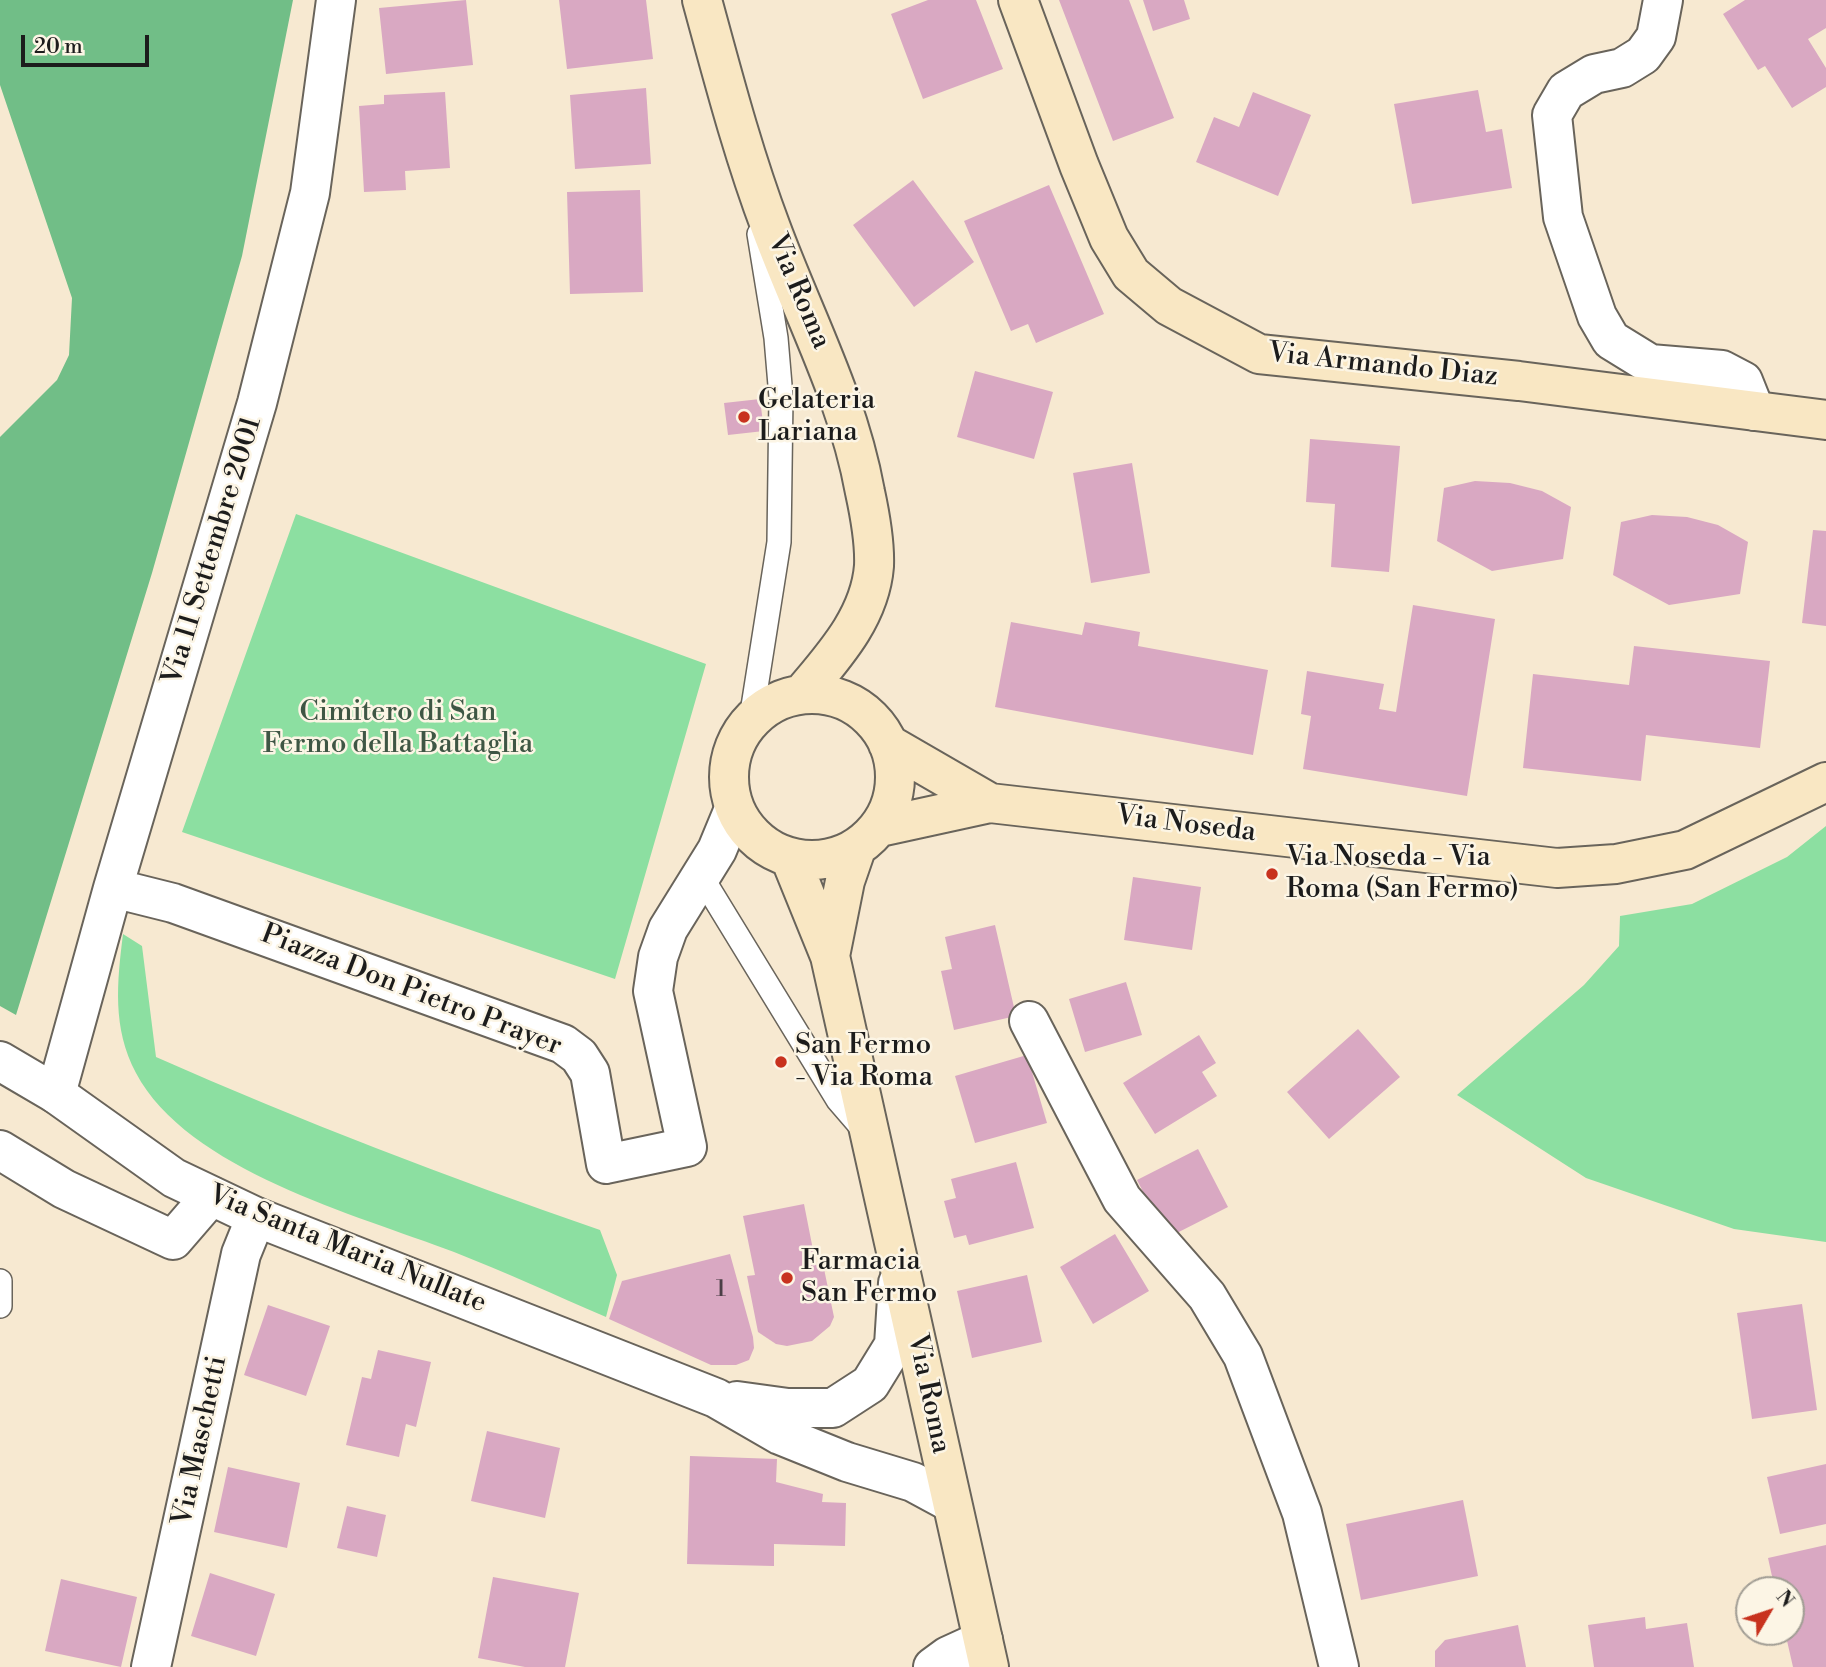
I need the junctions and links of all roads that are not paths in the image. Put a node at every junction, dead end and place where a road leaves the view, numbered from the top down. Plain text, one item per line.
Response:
1 (336, 0) edge
2 (702, 0) edge
3 (1018, 0) edge
4 (1663, 0) edge
5 (745, 159) junction
6 (1755, 411) junction
7 (1826, 420) edge
8 (803, 693) junction
9 (751, 719) junction
10 (888, 744) junction
11 (1826, 782) edge
12 (990, 803) junction
13 (734, 809) junction
14 (868, 838) junction
15 (791, 860) junction
16 (701, 876) junction
17 (113, 888) junction
18 (830, 956) junction
19 (1029, 1021) dead end
20 (0, 1061) edge
21 (57, 1094) junction
22 (872, 1139) junction
23 (0, 1150) edge
24 (211, 1196) junction
25 (256, 1217) junction
26 (899, 1260) junction
27 (0, 1281) edge
28 (0, 1306) edge
29 (716, 1398) junction
30 (950, 1502) junction
31 (986, 1654) edge
32 (151, 1667) edge
33 (933, 1667) edge
34 (1339, 1667) edge

1 - 17 street, Via 11 Settembre 2001
2 - 5 main road, Via Roma
3 - 6 main road, Via Armando Diaz
4 - 6 street
5 - 8 main road, Via Roma
5 - 9 lane
6 - 7 main road, Via Armando Diaz
8 - 9 main road
8 - 10 main road
9 - 13 main road
10 - 12 main road, Via Noseda
10 - 14 main road
11 - 12 main road, Via Noseda
12 - 14 main road, Via Noseda
13 - 15 main road
13 - 16 street, Piazza Don Pietro Prayer
14 - 15 main road
14 - 18 main road, Via Roma
15 - 18 main road, Via Roma
16 - 17 street, Piazza Don Pietro Prayer
16 - 22 lane
17 - 21 street, Via 11 Settembre 2001
18 - 22 main road, Via Roma
19 - 34 street
20 - 21 street, Via Santa Maria Nullate
21 - 24 street, Via Santa Maria Nullate
22 - 26 main road, Via Roma
23 - 24 street
24 - 25 street, Via Santa Maria Nullate
25 - 29 street, Via Santa Maria Nullate
25 - 32 street, Via Maschetti
26 - 29 street, Via Santa Maria Nullate
26 - 30 main road, Via Roma
27 - 28 lane
29 - 30 street, Via Santa Maria Nullate
30 - 31 main road, Via Roma
31 - 33 street

